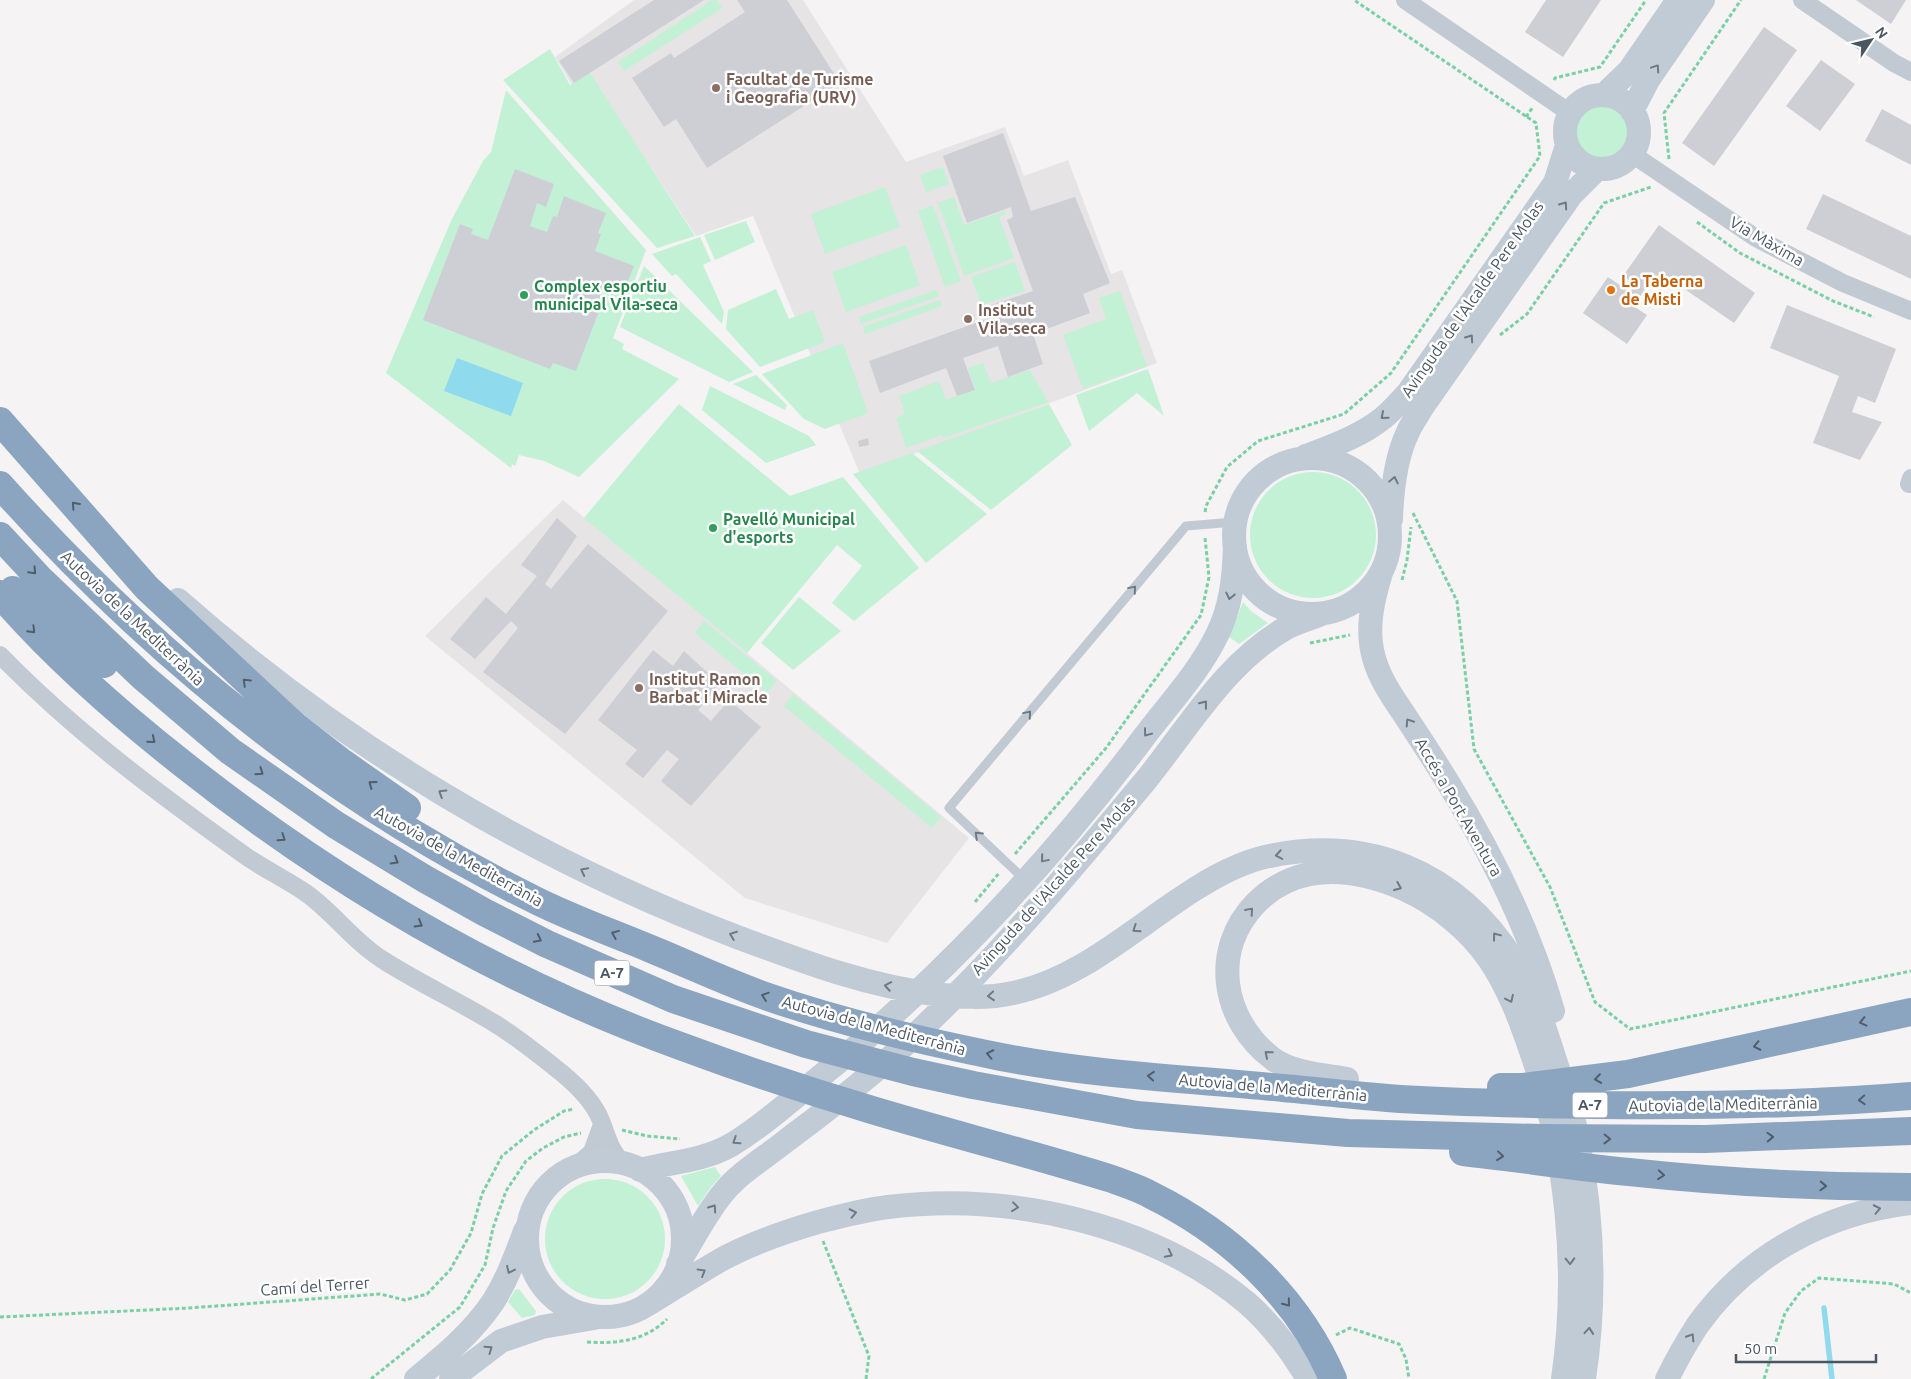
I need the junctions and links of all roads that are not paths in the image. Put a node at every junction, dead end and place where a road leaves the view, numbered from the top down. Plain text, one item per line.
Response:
1 (1404, 0) edge
2 (1678, 0) edge
3 (1703, 0) edge
4 (1802, 0) edge
5 (1911, 72) edge
6 (1604, 95) junction
7 (1632, 111) junction
8 (1570, 112) junction
9 (1567, 145) junction
10 (1632, 154) junction
11 (1597, 169) junction
12 (1911, 311) edge
13 (0, 421) edge
14 (1299, 459) junction
15 (0, 485) edge
16 (1235, 522) junction
17 (1390, 528) junction
18 (0, 536) edge
19 (108, 541) junction
20 (1235, 548) junction
21 (1380, 576) junction
22 (0, 580) edge
23 (0, 594) edge
24 (1321, 614) junction
25 (0, 654) edge
26 (230, 751) junction
27 (1026, 881) junction
28 (540, 903) junction
29 (1911, 1012) edge
30 (1546, 1041) junction
31 (1346, 1080) junction
32 (1270, 1086) junction
33 (1911, 1096) edge
34 (602, 1125) junction
35 (1911, 1130) edge
36 (1348, 1133) junction
37 (576, 1166) junction
38 (632, 1167) junction
39 (1911, 1188) edge
40 (1911, 1203) edge
41 (1577, 1213) junction
42 (528, 1225) junction
43 (678, 1264) junction
44 (646, 1306) junction
45 (601, 1317) junction
46 (416, 1379) edge
47 (451, 1379) edge
48 (1308, 1379) edge
49 (1333, 1379) edge
50 (1563, 1379) edge
51 (1584, 1379) edge
52 (1666, 1379) edge

1 - 8 street
2 - 6 street
7 -> 3 street
4 - 5 street
6 - 7 street
6 - 8 street
7 - 10 street
8 - 9 street
9 - 11 street
9 -> 14 street, Avinguda de l'Alcalde Pere Molas
10 - 11 street
10 - 12 street, Via Màxima
17 -> 11 street, Avinguda de l'Alcalde Pere Molas
19 -> 13 highway
14 - 16 street
14 - 17 street
15 - 28 highway, Autovia de la Mediterrània / A-7
16 - 20 street
27 -> 16 lane
17 - 21 street
18 -> 26 highway, Autovia de la Mediterrània / A-7
28 -> 19 highway
30 -> 19 street
20 - 24 street
20 -> 27 street, Avinguda de l'Alcalde Pere Molas
21 - 24 street
30 -> 21 street, Accés a Port Aventura
22 - 26 highway
23 -> 49 highway
43 -> 24 street, Avinguda de l'Alcalde Pere Molas
25 - 34 street
26 -> 36 highway, Autovia de la Mediterrània / A-7
27 -> 38 street, Avinguda de l'Alcalde Pere Molas
32 -> 28 highway, Autovia de la Mediterrània / A-7
29 -> 31 highway
31 -> 30 street
30 - 41 street
30 - 41 street
31 - 32 highway
33 -> 32 highway, Autovia de la Mediterrània / A-7
34 - 37 street
34 - 38 street
36 -> 35 highway, Autovia de la Mediterrània / A-7
36 -> 39 highway
37 - 38 street
37 - 42 street
38 - 43 street
52 -> 40 street
41 -> 50 street
51 -> 41 street
42 - 45 street
42 -> 46 street
43 - 44 street
44 - 45 street
44 -> 48 street
47 -> 45 street

